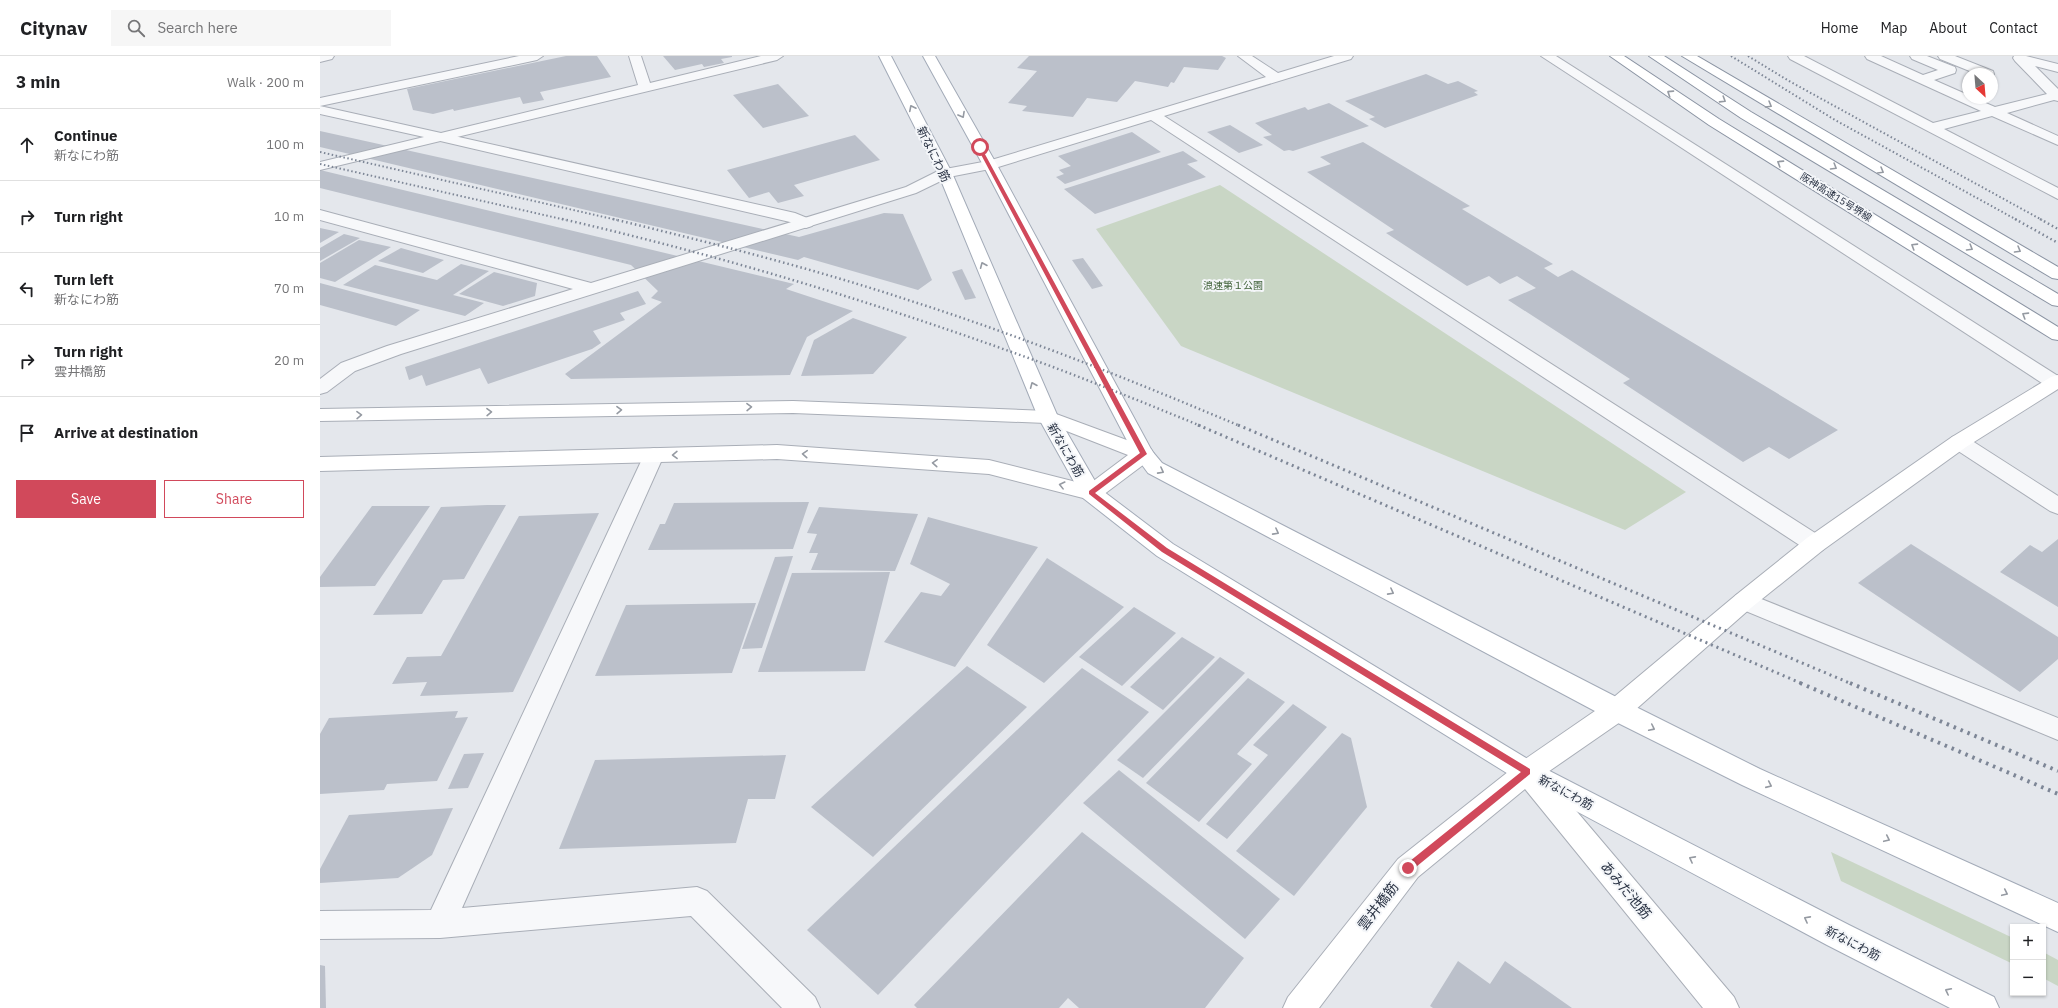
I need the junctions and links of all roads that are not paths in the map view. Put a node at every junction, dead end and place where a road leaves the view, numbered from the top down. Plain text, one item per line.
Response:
1 (328, 56) edge
2 (537, 56) edge
3 (635, 56) edge
4 (776, 56) edge
5 (885, 56) edge
6 (929, 56) edge
7 (1244, 56) edge
8 (1347, 56) edge
9 (1547, 56) edge
10 (1616, 56) edge
11 (1655, 56) edge
12 (1688, 56) edge
13 (1823, 56) edge
14 (1871, 56) edge
15 (1916, 56) edge
16 (1944, 56) edge
17 (2016, 57) edge
18 (320, 58) edge
19 (1798, 58) edge
20 (1973, 68) edge
21 (2058, 68) edge
22 (1275, 77) junction
23 (1922, 79) junction
24 (1960, 85) dead end
25 (645, 87) junction
26 (1945, 89) junction
27 (2057, 96) edge
28 (320, 102) edge
29 (320, 110) edge
30 (1995, 112) junction
31 (1154, 116) junction
32 (1932, 128) junction
33 (441, 137) junction
34 (2058, 141) edge
35 (990, 165) junction
36 (320, 166) edge
37 (945, 173) junction
38 (2058, 194) edge
39 (320, 216) edge
40 (806, 223) junction
41 (2058, 274) edge
42 (592, 289) junction
43 (2058, 301) edge
44 (2058, 335) edge
45 (2056, 382) edge
46 (320, 388) edge
47 (320, 415) edge
48 (1048, 417) junction
49 (1959, 442) junction
50 (1144, 454) junction
51 (654, 455) junction
52 (320, 464) edge
53 (1091, 493) junction
54 (2058, 506) edge
55 (1815, 544) junction
56 (1744, 601) junction
57 (1617, 710) junction
58 (2058, 729) edge
59 (1527, 772) junction
60 (2058, 918) edge
61 (440, 924) junction
62 (320, 925) edge
63 (804, 1008) edge
64 (1299, 1008) edge
65 (1723, 1008) edge
66 (1983, 1008) edge

1 - 18 street
2 - 28 street
3 - 25 street
4 - 25 street
37 -> 5 main road, 新なにわ筋
6 -> 35 main road
7 - 22 street
8 - 22 street
9 - 45 street
44 -> 10 main road, 阪神高速15号堺線
11 -> 43 main road, 阪神高速15号堺線
12 -> 41 main road
13 - 19 street
14 - 23 street
15 - 23 street
16 - 20 street
17 - 21 street
17 - 27 street
19 - 32 street
22 - 31 street
23 - 26 street
24 - 26 street
25 - 33 street
26 - 30 street
27 - 30 street
29 - 33 street
30 - 32 street
30 - 34 street
31 - 35 street
31 - 55 street
32 - 38 street
33 - 36 street
33 - 40 street
35 - 37 street
35 - 50 main road
37 - 40 street
48 -> 37 main road, 新なにわ筋
39 - 42 street
40 - 42 street
42 - 46 street
45 - 49 main road, 雲井橋筋
47 -> 48 main road
48 - 50 main road
48 - 53 main road, 新なにわ筋
49 - 54 street
49 - 55 main road, 雲井橋筋
50 - 53 main road
50 -> 57 main road
51 - 52 main road
53 -> 51 main road
51 - 61 street
53 - 59 main road, 新なにわ筋
55 - 56 main road, 雲井橋筋
56 - 57 main road, 雲井橋筋
56 - 58 street
57 - 59 main road, 雲井橋筋
57 -> 60 main road
59 - 64 main road, 雲井橋筋
59 - 65 main road, あみだ池筋
66 -> 59 main road, 新なにわ筋
61 - 62 street
61 - 63 street

